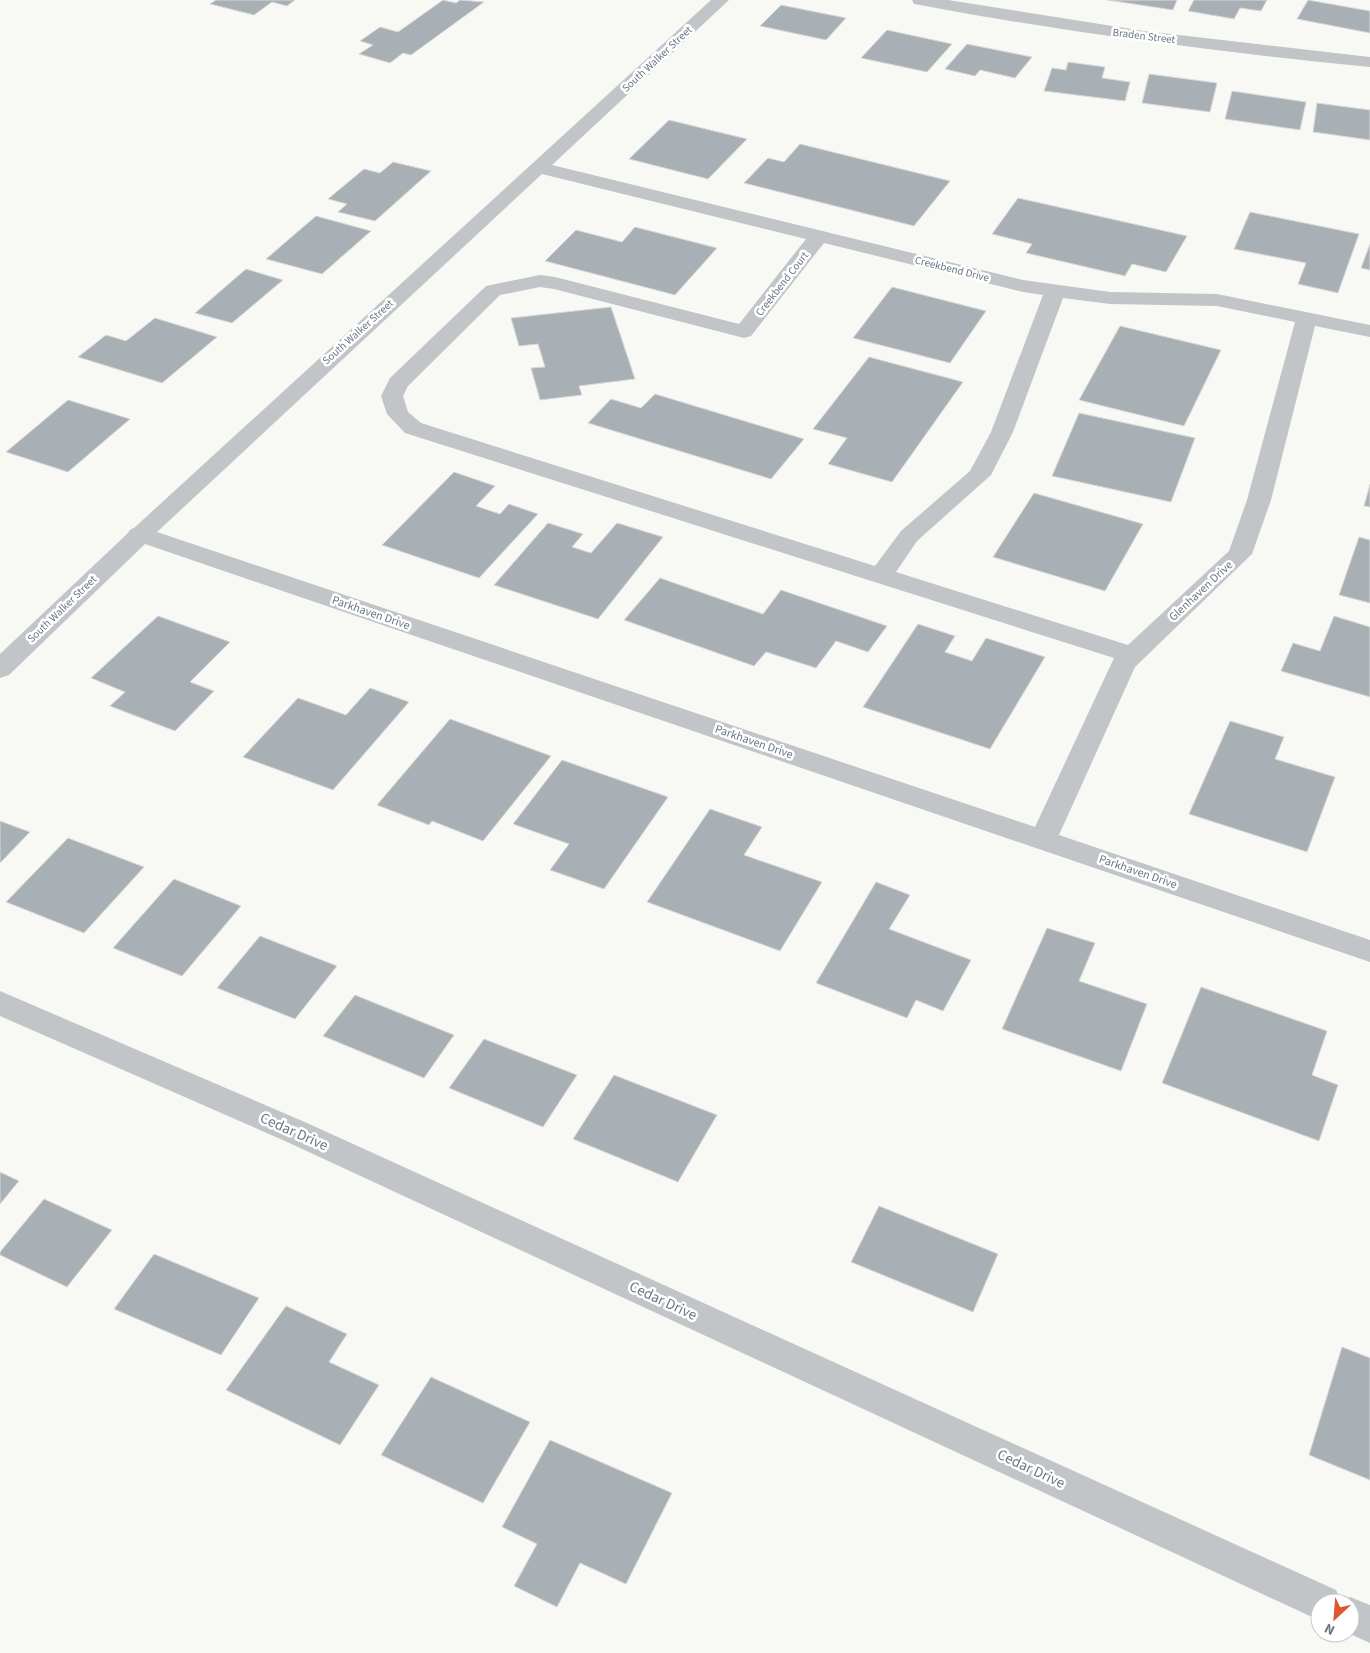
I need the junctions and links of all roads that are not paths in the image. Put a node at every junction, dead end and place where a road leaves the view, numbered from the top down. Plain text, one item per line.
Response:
1 (721, 0) edge
2 (920, 0) edge
3 (1370, 62) edge
4 (540, 168) junction
5 (819, 236) junction
6 (1055, 291) junction
7 (1306, 318) junction
8 (1370, 331) edge
9 (139, 534) junction
10 (881, 575) junction
11 (1133, 655) junction
12 (0, 669) edge
13 (1043, 840) junction
14 (1370, 951) edge
15 (0, 1003) edge
16 (1310, 1597) edge

1 - 4 street, South Walker Street
2 - 3 street, Braden Street
4 - 5 street, Creekbend Drive
4 - 9 street, South Walker Street
5 - 6 street, Creekbend Drive
5 - 10 street, Creekbend Court
6 - 7 street, Creekbend Drive
6 - 10 street
7 - 8 street, Creekbend Drive
7 - 11 street, Glenhaven Drive
9 - 12 street, South Walker Street
9 - 13 street, Parkhaven Drive
10 - 11 street
11 - 13 street, Glenhaven Drive
13 - 14 street, Parkhaven Drive
15 - 16 street, Cedar Drive

